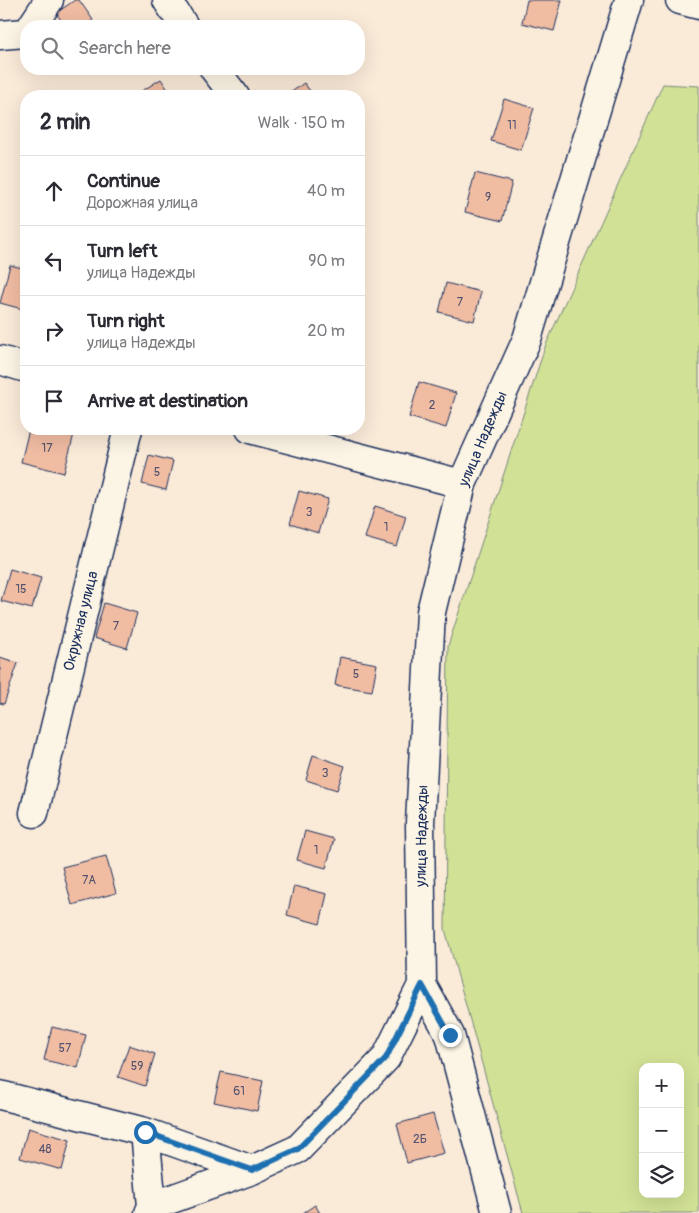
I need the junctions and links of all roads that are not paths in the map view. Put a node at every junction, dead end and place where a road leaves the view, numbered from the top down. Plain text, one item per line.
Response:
1 (49, 0) edge
2 (167, 0) edge
3 (629, 0) edge
4 (680, 0) edge
5 (699, 6) edge
6 (36, 20) edge
7 (180, 20) edge
8 (20, 34) edge
9 (0, 35) edge
10 (219, 75) edge
11 (230, 90) edge
12 (0, 360) edge
13 (20, 366) edge
14 (127, 435) edge
15 (273, 435) edge
16 (462, 484) junction
17 (34, 813) dead end
18 (422, 985) junction
19 (0, 1095) edge
20 (145, 1132) junction
21 (252, 1170) junction
22 (151, 1210) edge
23 (497, 1213) edge

1 - 6 street
2 - 7 street
3 - 16 street, улица Надежды
4 - 5 street
8 - 9 street
10 - 11 street
12 - 13 street
14 - 17 street, Окружная улица
15 - 16 street
16 - 18 street, улица Надежды
18 - 21 street, улица Надежды
18 - 23 street, улица Надежды
19 - 20 street
20 - 21 street
20 - 22 street
21 - 22 street, улица Надежды

